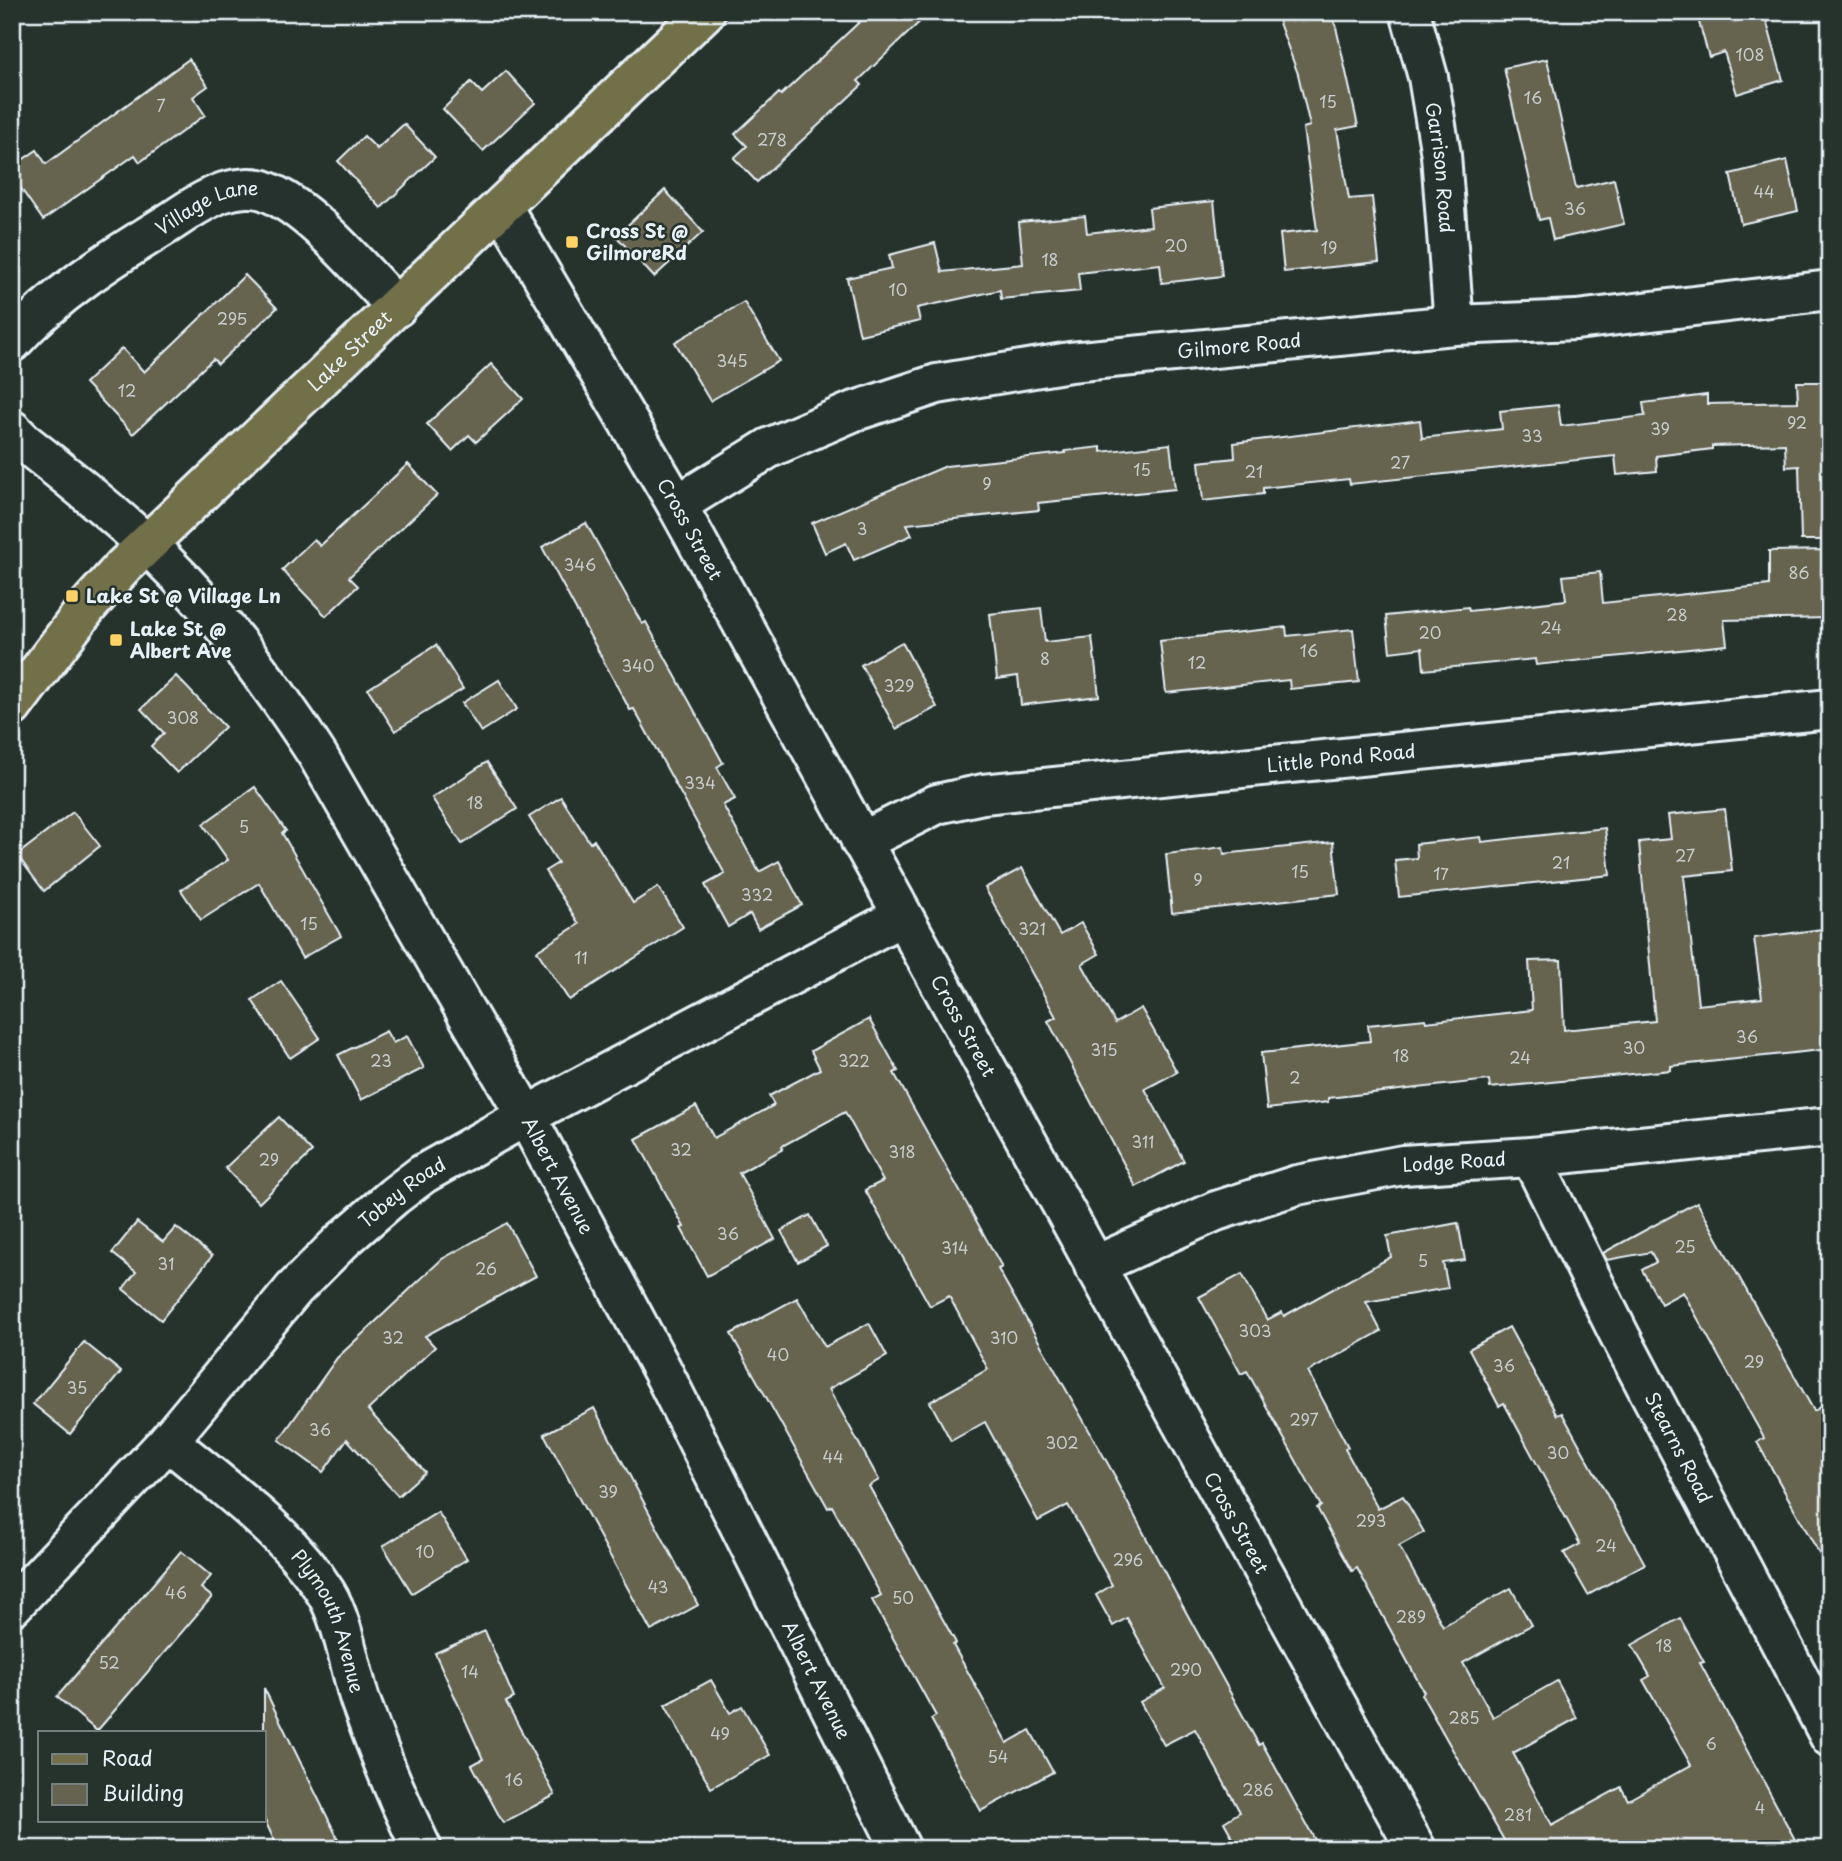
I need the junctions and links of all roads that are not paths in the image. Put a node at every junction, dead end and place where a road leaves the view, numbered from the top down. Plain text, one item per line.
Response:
1 (705, 12) edge
2 (1410, 12) edge
3 (502, 207) junction
4 (1830, 290) edge
5 (397, 307) junction
6 (1454, 325) junction
7 (12, 342) edge
8 (12, 429) edge
9 (677, 505) junction
10 (146, 544) junction
11 (12, 707) edge
12 (1830, 709) edge
13 (861, 842) junction
14 (902, 916) junction
15 (526, 1116) junction
16 (1830, 1127) edge
17 (1531, 1157) junction
18 (1094, 1266) junction
19 (168, 1441) junction
20 (12, 1606) edge
21 (1830, 1737) edge
22 (422, 1849) edge
23 (901, 1849) edge
24 (1416, 1849) edge

1 - 3 main road, Lake Street
2 - 6 street, Garrison Road
3 - 5 main road, Lake Street
3 - 9 street, Cross Street
4 - 6 street, Gilmore Road
5 - 7 street, Village Lane
5 - 10 main road, Lake Street
6 - 9 street, Gilmore Road
8 - 10 street
9 - 13 street, Cross Street
10 - 11 main road, Lake Street
10 - 15 street, Albert Avenue
12 - 13 street, Little Pond Road
13 - 14 street, Cross Street
14 - 15 street, Tobey Road
14 - 18 street, Cross Street
15 - 19 street, Tobey Road
15 - 23 street, Albert Avenue
16 - 17 street, Lodge Road
17 - 18 street, Lodge Road
17 - 21 street, Stearns Road
18 - 24 street, Cross Street
19 - 20 street, Tobey Road
19 - 22 street, Plymouth Avenue

